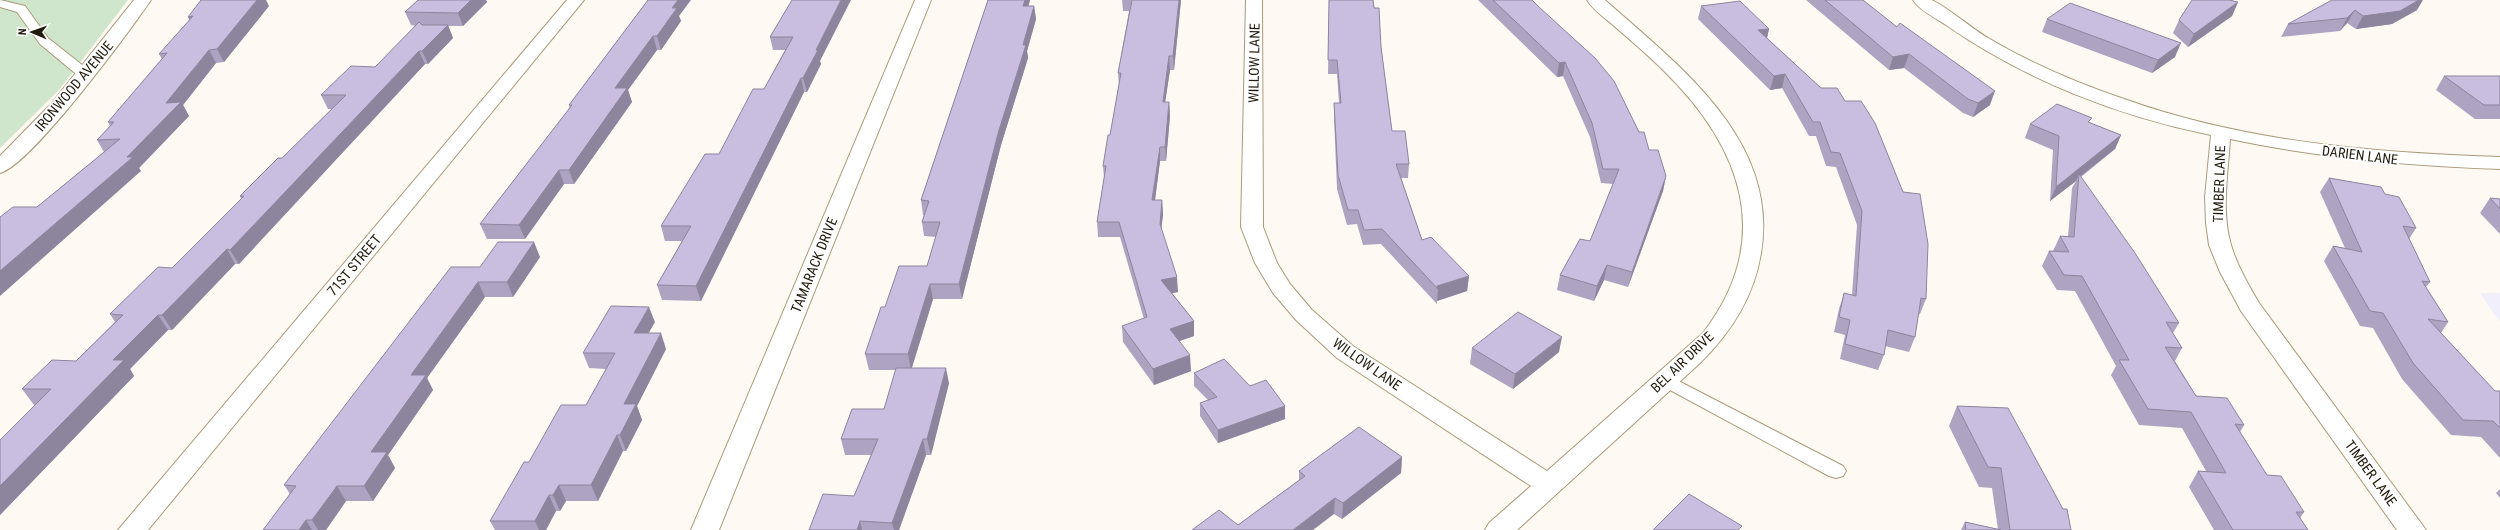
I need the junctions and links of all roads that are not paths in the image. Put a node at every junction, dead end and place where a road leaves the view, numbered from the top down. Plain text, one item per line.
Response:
1 (143, 0) edge
2 (576, 0) edge
3 (923, 0) edge
4 (1254, 0) edge
5 (1595, 0) edge
6 (1921, 0) edge
7 (0, 3) edge
8 (86, 75) junction
9 (2221, 131) junction
10 (2500, 162) edge
11 (0, 167) edge
12 (1665, 380) junction
13 (1836, 472) dead end
14 (1549, 485) junction
15 (132, 530) edge
16 (705, 530) edge
17 (1499, 530) edge
18 (2412, 530) edge

1 - 8 street, IRONWOOD AVENUE
2 - 15 street, 71ST STREET
3 - 16 street, TAMARACK DRIVE
4 - 14 street, WILLOW LANE
5 - 12 street, BEL AIR DRIVE
6 - 9 street, TIMBER LANE
7 - 8 lane
8 - 11 street, IRONWOOD AVENUE
9 - 10 street, DARIEN LANE
9 - 18 street, TIMBER LANE
12 - 13 lane
12 - 14 street, BEL AIR DRIVE
14 - 17 street, BEL AIR DRIVE

